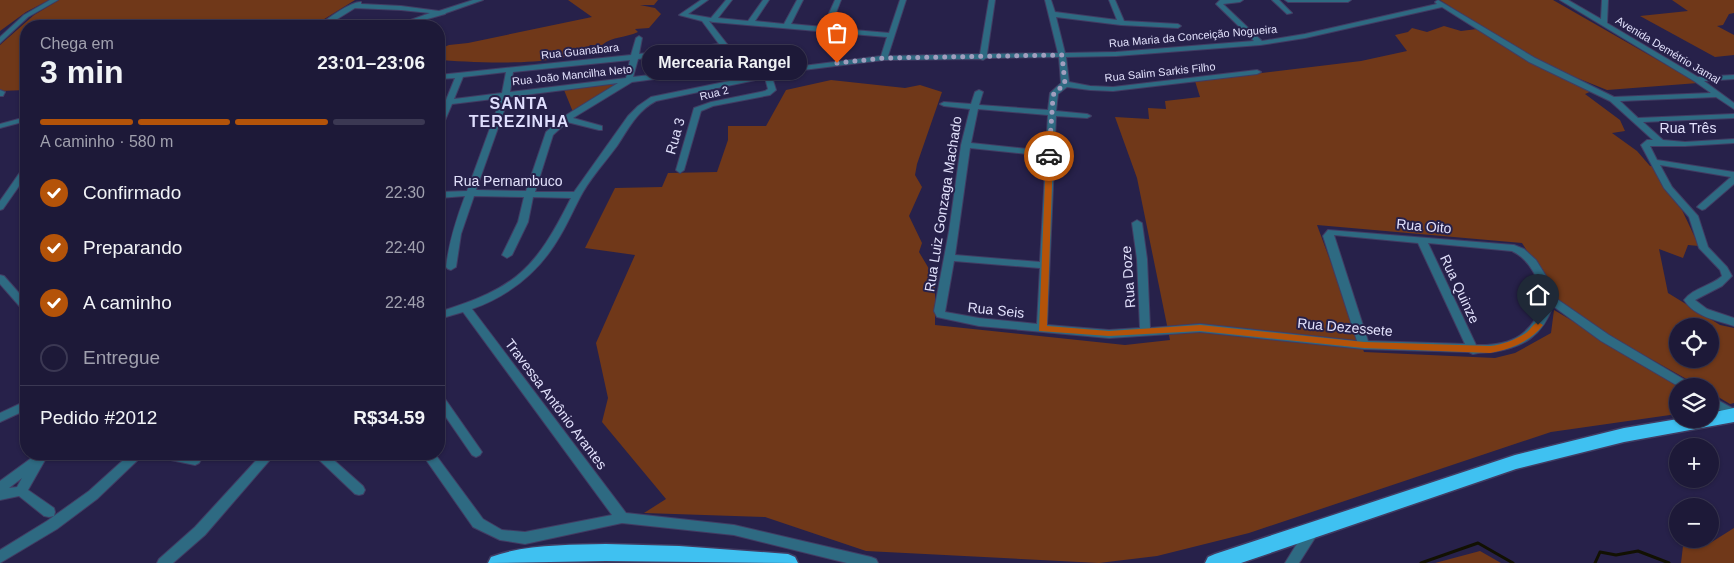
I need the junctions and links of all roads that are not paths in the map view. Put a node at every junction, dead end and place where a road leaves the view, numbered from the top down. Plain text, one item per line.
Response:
1 (55, 0) edge
2 (364, 0) edge
3 (480, 0) edge
4 (705, 0) edge
5 (729, 0) edge
6 (766, 0) edge
7 (800, 0) edge
8 (838, 0) edge
9 (903, 0) edge
10 (992, 0) edge
11 (1048, 0) edge
12 (1112, 0) edge
13 (1240, 0) edge
14 (1275, 0) edge
15 (1288, 0) edge
16 (1348, 0) edge
17 (1436, 0) edge
18 (1563, 0) edge
19 (1605, 0) edge
20 (1443, 5) junction
21 (353, 6) junction
22 (442, 13) junction
23 (1289, 13) dead end
24 (1051, 14) junction
25 (704, 19) junction
26 (22, 20) edge
27 (331, 20) edge
28 (421, 20) edge
29 (713, 20) junction
30 (20, 22) edge
31 (750, 22) junction
32 (1121, 23) junction
33 (1604, 24) junction
34 (787, 25) junction
35 (1178, 26) dead end
36 (826, 29) junction
37 (891, 35) junction
38 (639, 38) dead end
39 (0, 41) edge
40 (1260, 43) junction
41 (724, 46) junction
42 (1062, 55) junction
43 (636, 57) junction
44 (884, 58) junction
45 (982, 58) junction
46 (510, 69) junction
47 (748, 72) junction
48 (1257, 72) dead end
49 (460, 75) junction
50 (768, 75) junction
51 (445, 76) edge
52 (1734, 77) edge
53 (629, 80) junction
54 (1698, 80) junction
55 (1065, 84) junction
56 (979, 92) dead end
57 (506, 94) junction
58 (1720, 95) junction
59 (1613, 99) junction
60 (449, 101) junction
61 (445, 102) edge
62 (944, 104) dead end
63 (974, 106) junction
64 (1734, 106) edge
65 (697, 110) joint
66 (445, 111) edge
67 (1052, 113) junction
68 (1087, 116) dead end
69 (1734, 116) edge
70 (566, 119) junction
71 (1638, 120) junction
72 (20, 121) edge
73 (0, 126) edge
74 (599, 128) dead end
75 (1734, 141) edge
76 (1661, 143) junction
77 (965, 145) junction
78 (1050, 154) junction
79 (1655, 162) junction
80 (680, 170) dead end
81 (1734, 175) edge
82 (20, 179) edge
83 (1734, 179) edge
84 (470, 193) junction
85 (445, 195) edge
86 (529, 195) junction
87 (577, 196) junction
88 (0, 207) edge
89 (1702, 207) dead end
90 (1137, 222) dead end
91 (1422, 240) junction
92 (507, 255) dead end
93 (950, 258) junction
94 (1044, 265) junction
95 (451, 267) dead end
96 (0, 278) edge
97 (1550, 299) junction
98 (20, 300) edge
99 (465, 308) junction
100 (445, 314) edge
101 (947, 318) joint
102 (1734, 322) edge
103 (1042, 328) junction
104 (1145, 330) junction
105 (1364, 345) junction
106 (1473, 350) junction
107 (1673, 378) edge
108 (1719, 406) edge
109 (20, 408) edge
110 (445, 408) edge
111 (1734, 415) edge
112 (0, 418) edge
113 (476, 452) dead end
114 (38, 460) edge
115 (40, 460) edge
116 (131, 460) edge
117 (264, 460) edge
118 (326, 460) edge
119 (432, 460) edge
120 (0, 488) edge
121 (359, 490) dead end
122 (21, 491) junction
123 (0, 495) edge
124 (49, 512) dead end
125 (622, 518) junction
126 (1313, 529) junction
127 (2, 559) edge
128 (164, 563) edge
129 (498, 563) edge
130 (788, 563) edge
131 (871, 563) edge
132 (1215, 563) edge
133 (1292, 563) edge

1 - 26 street
2 - 21 street
3 - 22 street
4 - 25 street
5 - 29 street
6 - 31 street
7 - 34 street
8 - 36 street
9 - 37 street
10 - 45 street
11 - 24 street
12 - 32 street
13 - 40 street
14 - 23 street
15 - 16 street
17 - 20 street
18 - 33 street, Avenida Demétrio Jamal
19 - 33 street
20 - 40 street, Rua Maria da Conceição Nogueira
20 - 59 street
21 - 22 street
21 - 27 street
22 - 28 street
24 - 32 street
24 - 42 street
25 - 29 street
25 - 41 street
29 - 31 street
30 - 39 street
31 - 34 street
32 - 35 street
33 - 54 street, Avenida Demétrio Jamal
34 - 36 street
36 - 37 street
37 - 44 street
38 - 43 street
40 - 42 street, Rua Maria da Conceição Nogueira
41 - 43 street, Rua Guanabara
41 - 47 street
42 - 45 street, Rua Maria da Conceição Nogueira
42 - 55 street
43 - 46 street, Rua Guanabara
43 - 53 street
44 - 45 street, Rua Maria da Conceição Nogueira
44 - 50 street, Rua Maria da Conceição Nogueira
46 - 49 street, Rua Guanabara
46 - 57 street
47 - 50 street, Rua João Mancilha Neto
47 - 53 street, Rua João Mancilha Neto
48 - 55 street, Rua Salim Sarkis Filho
49 - 51 street, Rua Guanabara
49 - 60 street
50 - 65 street, Rua 2
50 - 87 street, Rua Maria da Conceição Nogueira
52 - 54 street
53 - 57 street, Rua João Mancilha Neto
53 - 70 street
54 - 58 street, Avenida Demétrio Jamal
55 - 67 street
56 - 63 street, Rua Luiz Gonzaga Machado
57 - 60 street, Rua João Mancilha Neto
57 - 84 street
58 - 59 street
58 - 64 street, Avenida Demétrio Jamal
59 - 71 street
60 - 61 street, Rua João Mancilha Neto
60 - 66 street
62 - 63 street
63 - 67 street
63 - 77 street, Rua Luiz Gonzaga Machado
65 - 80 street, Rua 3
67 - 68 street
67 - 78 street
69 - 71 street
70 - 74 street
70 - 86 street
71 - 76 street
72 - 73 street
75 - 76 street, Rua Três
76 - 79 street, Rua Três
77 - 78 street
77 - 93 street, Rua Luiz Gonzaga Machado
78 - 94 street
79 - 81 street
79 - 102 street
82 - 88 street
83 - 89 street
84 - 85 street, Rua Pernambuco
84 - 86 street, Rua Pernambuco
84 - 95 street
86 - 87 street, Rua Pernambuco
86 - 92 street
87 - 99 street, Rua Maria da Conceição Nogueira
90 - 104 street, Rua Doze
91 - 97 street, Rua Oito
91 - 105 street, Rua Oito
91 - 106 street, Rua Quinze
93 - 94 street
93 - 101 street, Rua Luiz Gonzaga Machado
94 - 103 street
96 - 98 street
97 - 106 street, Rua Dezessete
97 - 107 street
99 - 100 street, Rua Maria da Conceição Nogueira
99 - 125 street, Travessa Antônio Arantes
101 - 103 street, Rua Seis
103 - 104 street, Rua Dezessete
104 - 105 street, Rua Dezessete
105 - 106 street, Rua Dezessete
108 - 111 street
109 - 112 street
110 - 113 street
111 - 126 highway
114 - 120 street
115 - 122 street
116 - 127 street
117 - 128 street
118 - 121 street
119 - 125 street
122 - 123 street
122 - 124 street
125 - 131 street
126 - 132 highway
126 - 133 street
129 - 130 highway

